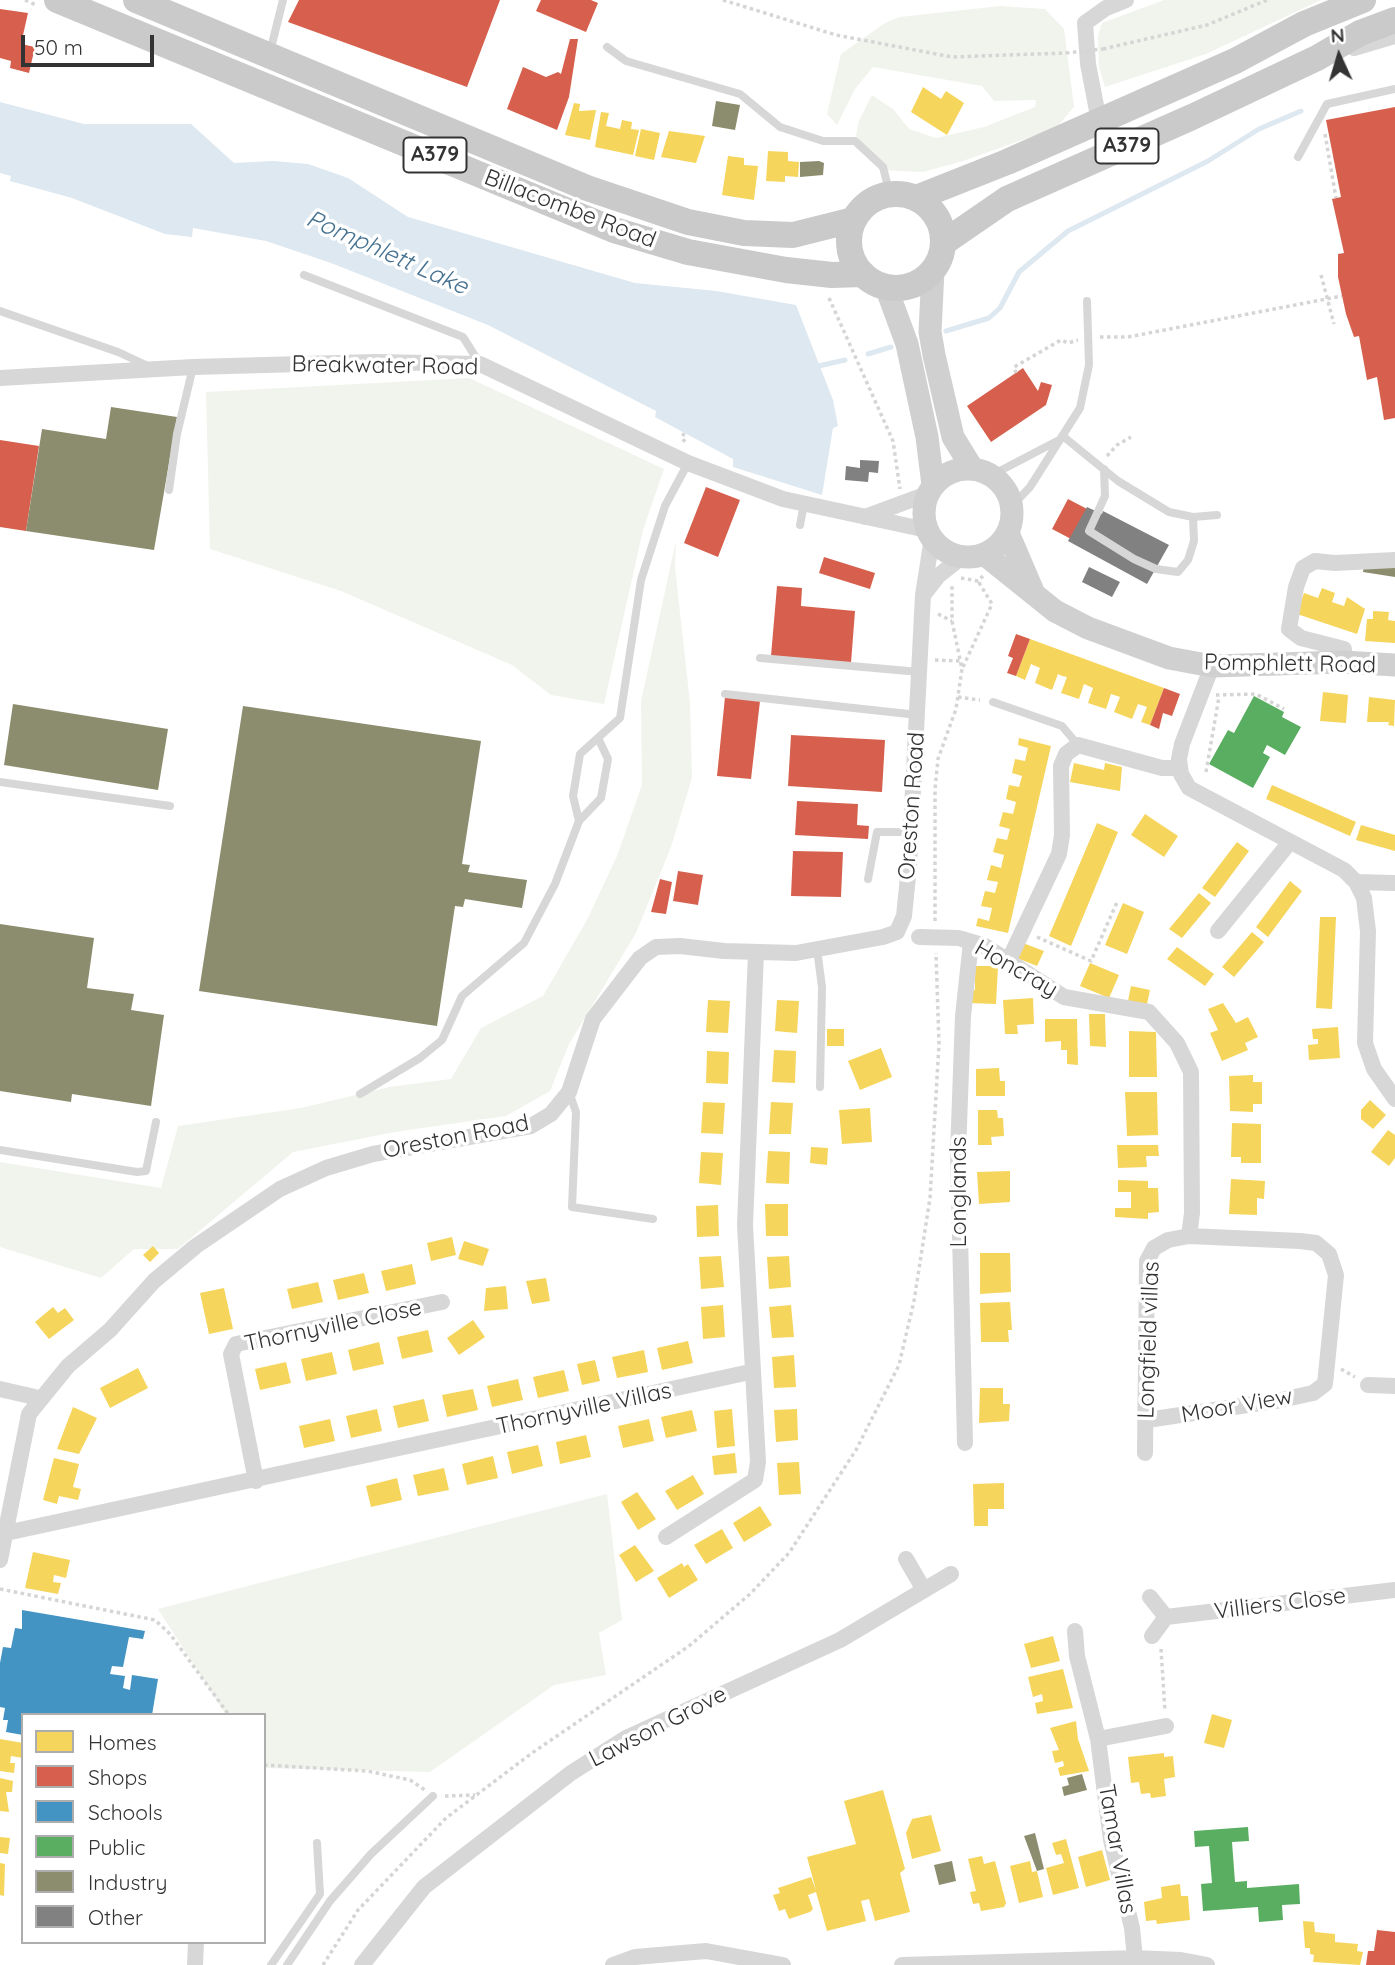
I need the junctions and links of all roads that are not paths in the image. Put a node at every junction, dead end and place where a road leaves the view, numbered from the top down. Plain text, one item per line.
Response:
1 (57, 0) edge
2 (136, 0) edge
3 (283, 0) edge
4 (1126, 0) edge
5 (1363, 0) edge
6 (1395, 20) edge
7 (1395, 36) edge
8 (607, 47) dead end
9 (269, 55) junction
10 (1317, 58) junction
11 (1395, 89) edge
12 (279, 92) junction
13 (756, 96) dead end
14 (758, 107) junction
15 (1099, 121) junction
16 (1298, 157) dead end
17 (594, 190) junction
18 (903, 196) junction
19 (583, 217) junction
20 (853, 220) junction
21 (943, 243) junction
22 (933, 270) junction
23 (863, 274) junction
24 (304, 275) dead end
25 (886, 287) junction
26 (1087, 301) dead end
27 (0, 311) edge
28 (480, 364) junction
29 (193, 367) junction
30 (153, 368) junction
31 (0, 378) edge
32 (1064, 437) junction
33 (688, 463) junction
34 (1102, 468) junction
35 (982, 472) junction
36 (169, 490) dead end
37 (930, 490) junction
38 (804, 504) junction
39 (1012, 506) junction
40 (1217, 515) dead end
41 (865, 517) junction
42 (1193, 517) junction
43 (800, 525) dead end
44 (1008, 533) junction
45 (930, 534) junction
46 (964, 560) junction
47 (1395, 560) edge
48 (1034, 592) junction
49 (923, 595) junction
50 (760, 658) dead end
51 (1343, 662) junction
52 (1395, 665) edge
53 (920, 666) junction
54 (1212, 666) junction
55 (725, 694) dead end
56 (993, 702) road end
57 (918, 715) junction
58 (599, 740) junction
59 (1078, 745) junction
60 (1180, 768) junction
61 (0, 782) edge
62 (170, 806) dead end
63 (579, 821) junction
64 (910, 832) junction
65 (1290, 842) junction
66 (868, 879) dead end
67 (1356, 882) junction
68 (1395, 883) edge
69 (1218, 931) dead end
70 (897, 932) junction
71 (965, 940) junction
72 (817, 949) junction
73 (756, 953) junction
74 (1008, 962) junction
75 (820, 1087) dead end
76 (569, 1092) junction
77 (360, 1094) dead end
78 (1395, 1099) edge
79 (156, 1122) dead end
80 (0, 1150) edge
81 (653, 1219) dead end
82 (1189, 1236) junction
83 (442, 1302) dead end
84 (750, 1372) junction
85 (1325, 1384) joint
86 (1368, 1385) road end
87 (1395, 1386) edge
88 (0, 1389) edge
89 (39, 1398) junction
90 (1147, 1420) junction
91 (965, 1443) dead end
92 (1145, 1453) dead end
93 (256, 1481) junction
94 (6, 1533) junction
95 (666, 1537) dead end
96 (906, 1559) dead end
97 (0, 1560) edge
98 (951, 1574) dead end
99 (924, 1590) junction
100 (1395, 1590) edge
101 (1150, 1597) dead end
102 (1076, 1631) dead end
103 (1166, 1726) road end
104 (1098, 1740) junction
105 (433, 1796) road end
106 (317, 1843) dead end
107 (196, 1944) edge
108 (1135, 1958) junction
109 (650, 1960) edge
110 (195, 1965) edge
111 (271, 1965) edge
112 (287, 1965) edge
113 (362, 1965) edge
114 (613, 1965) edge
115 (783, 1965) edge
116 (902, 1965) edge
117 (1207, 1965) edge

1 - 12 main road, Billacombe Road / A379
2 - 9 main road, Billacombe Road / A379
3 - 9 lane
4 - 15 street
5 - 15 main road, A379
6 - 10 main road, A379
7 - 10 street
8 - 14 lane
9 - 12 main road
9 - 17 main road, Billacombe Road / A379
10 - 21 main road, A379
11 - 16 lane
12 - 19 main road, Billacombe Road / A379
13 - 14 lane
14 - 18 lane
15 - 18 main road, A379
17 - 19 main road
17 - 20 main road, Billacombe Road / A379
18 - 20 main road, A379
18 - 21 main road
19 - 23 main road, Billacombe Road / A379
20 - 23 main road
21 - 22 main road
22 - 25 main road
22 - 35 street
23 - 25 main road
24 - 28 lane
25 - 37 street
26 - 32 lane
27 - 30 lane
28 - 29 street, Breakwater Road
28 - 33 street, Breakwater Road
29 - 30 street, Breakwater Road
29 - 36 lane
30 - 31 street, Breakwater Road
32 - 34 lane
32 - 35 lane
32 - 39 lane
33 - 38 street, Breakwater Road
33 - 58 lane
34 - 42 lane
34 - 42 lane
35 - 37 street
35 - 39 street
37 - 41 street
37 - 45 street
38 - 41 street, Breakwater Road
38 - 43 lane
39 - 44 street
40 - 42 lane
41 - 45 street, Breakwater Road
44 - 46 street
44 - 48 street, Pomphlett Road
45 - 46 street
45 - 49 street, Oreston Road
46 - 48 street, Pomphlett Road
46 - 49 street
47 - 51 street
48 - 54 street, Pomphlett Road
49 - 53 street, Oreston Road
50 - 53 lane
51 - 52 street, Pomphlett Road
51 - 54 street, Pomphlett Road
53 - 57 street, Oreston Road
54 - 60 street
55 - 57 lane
56 - 59 lane
57 - 64 street, Oreston Road
58 - 63 lane
58 - 63 lane
59 - 60 street
59 - 74 street
60 - 65 street
61 - 62 lane
63 - 77 lane
64 - 66 lane
64 - 70 street, Oreston Road
65 - 67 street
65 - 69 street
67 - 68 street
67 - 78 street
70 - 71 street, Honcray, bridge
70 - 72 street, Oreston Road
71 - 74 street, Honcray
71 - 91 street, Longlands
72 - 73 street, Oreston Road
72 - 75 lane
73 - 76 street, Oreston Road
73 - 84 street
74 - 82 street, Honcray
76 - 81 lane
76 - 89 street, Oreston Road
79 - 80 lane
82 - 85 street, Longfield villas
82 - 90 street, Longfield villas
83 - 93 street, Thornyville Close
84 - 93 street, Thornyville Villas
84 - 95 street
85 - 90 street, Moor View
86 - 87 street
88 - 89 street
89 - 94 street, Oreston Road
90 - 92 street, Longfield villas
93 - 94 street, Thornyville Villas
94 - 97 street, Oreston Road
96 - 99 street
98 - 99 street, Lawson Grove
99 - 113 street, Lawson Grove
100 - 101 street, Villiers Close
102 - 104 street, Tamar Villas
103 - 104 street
104 - 108 street, Tamar Villas
105 - 112 lane
106 - 111 lane
107 - 110 street
108 - 116 street
108 - 117 street
109 - 114 street
109 - 115 street

